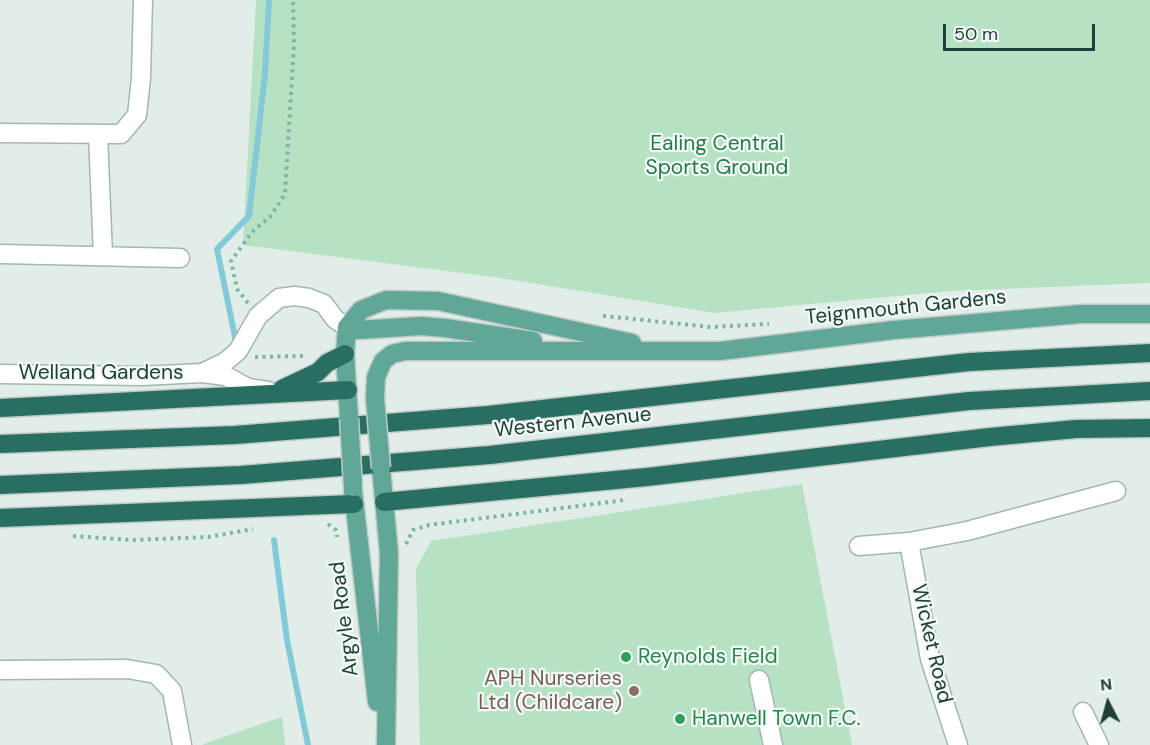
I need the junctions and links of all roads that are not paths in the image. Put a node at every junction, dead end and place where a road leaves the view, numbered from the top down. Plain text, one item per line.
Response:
1 (143, 0) edge
2 (0, 133) edge
3 (98, 134) junction
4 (0, 254) edge
5 (103, 256) junction
6 (180, 258) dead end
7 (1150, 314) edge
8 (347, 327) junction
9 (582, 350) junction
10 (666, 350) junction
11 (1150, 353) edge
12 (345, 354) junction
13 (202, 373) junction
14 (0, 374) edge
15 (1150, 391) edge
16 (275, 392) junction
17 (375, 392) junction
18 (348, 396) junction
19 (0, 408) edge
20 (1150, 428) edge
21 (0, 444) edge
22 (0, 485) edge
23 (1116, 491) dead end
24 (383, 494) junction
25 (354, 496) junction
26 (0, 518) edge
27 (909, 542) junction
28 (859, 546) dead end
29 (0, 670) edge
30 (759, 680) dead end
31 (1083, 712) dead end
32 (182, 745) edge
33 (384, 745) edge
34 (773, 745) edge
35 (958, 745) edge
36 (1098, 745) edge

1 - 3 street
2 - 3 street
3 - 5 street
4 - 5 street
5 - 6 street
7 - 10 main road, Teignmouth Gardens
8 - 9 main road
8 - 10 main road
8 - 12 main road, Argyle Road
8 - 13 street, Welland Gardens
9 - 10 main road
9 - 17 main road
11 - 21 highway, Western Avenue
12 - 16 highway
12 - 18 main road, Argyle Road
13 - 14 street, Welland Gardens
13 - 16 street, Welland Gardens
15 - 22 highway, Western Avenue
16 - 18 highway
16 - 19 highway
17 - 18 main road
17 - 24 main road, Argyle Road, bridge
18 - 25 main road, Argyle Road, bridge
20 - 24 highway
23 - 27 street
24 - 25 main road
24 - 33 main road, Argyle Road
25 - 26 highway
25 - 33 main road, Argyle Road
27 - 28 street
27 - 35 street, Wicket Road
29 - 32 street
30 - 34 street
31 - 36 street

